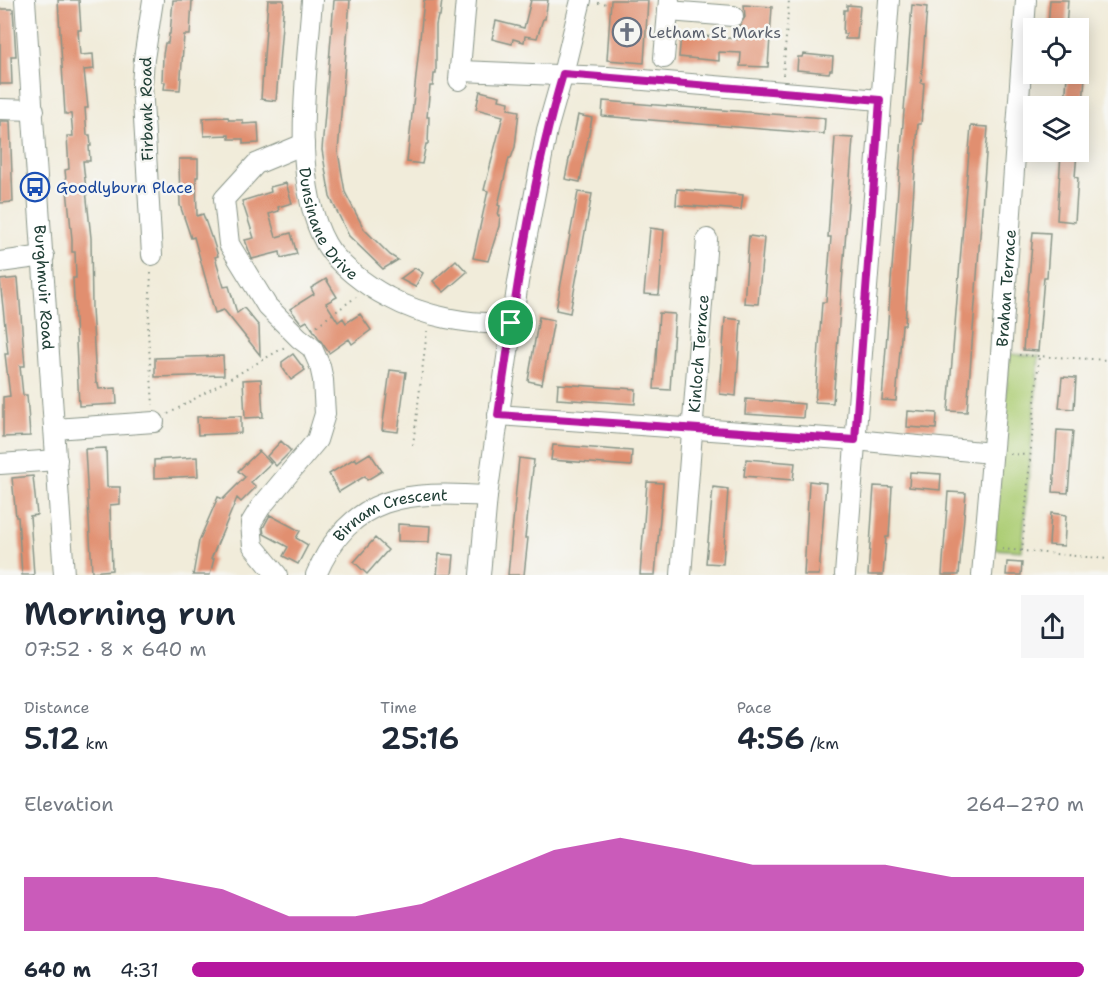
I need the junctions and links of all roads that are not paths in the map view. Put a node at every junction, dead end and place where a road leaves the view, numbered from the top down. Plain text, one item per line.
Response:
1 (26, 0) edge
2 (153, 0) edge
3 (312, 0) edge
4 (466, 0) edge
5 (889, 0) edge
6 (1026, 0) edge
7 (586, 1) edge
8 (669, 5) edge
9 (733, 16) dead end
10 (664, 58) dead end
11 (563, 74) junction
12 (880, 100) junction
13 (0, 109) edge
14 (34, 110) junction
15 (304, 144) junction
16 (707, 240) dead end
17 (152, 255) road end
18 (44, 256) junction
19 (0, 262) edge
20 (511, 323) junction
21 (498, 415) junction
22 (154, 422) road end
23 (55, 429) junction
24 (693, 429) junction
25 (855, 440) junction
26 (992, 453) junction
27 (57, 460) junction
28 (0, 464) edge
29 (487, 496) junction
30 (64, 575) edge
31 (277, 575) edge
32 (316, 575) edge
33 (480, 575) edge
34 (681, 575) edge
35 (845, 575) edge
36 (982, 575) edge

1 - 14 street, Burghmuir Road
2 - 17 street, Firbank Road
3 - 15 street, Dunsinane Drive
4 - 11 street
5 - 12 street
6 - 26 street, Brahan Terrace
7 - 11 street
8 - 9 street
8 - 10 street
11 - 12 street
11 - 20 street
12 - 25 street
13 - 14 street
14 - 18 street, Burghmuir Road
15 - 20 street, Dunsinane Drive
15 - 31 street
16 - 24 street, Kinloch Terrace
18 - 19 street
18 - 23 street, Burghmuir Road
20 - 21 street
21 - 24 street
21 - 29 street
22 - 23 street
23 - 27 street, Burghmuir Road
24 - 25 street
24 - 34 street, Kinloch Terrace
25 - 26 street
25 - 35 street
26 - 36 street, Brahan Terrace
27 - 28 street
27 - 30 street, Burghmuir Road
29 - 32 street, Birnam Crescent
29 - 33 street

